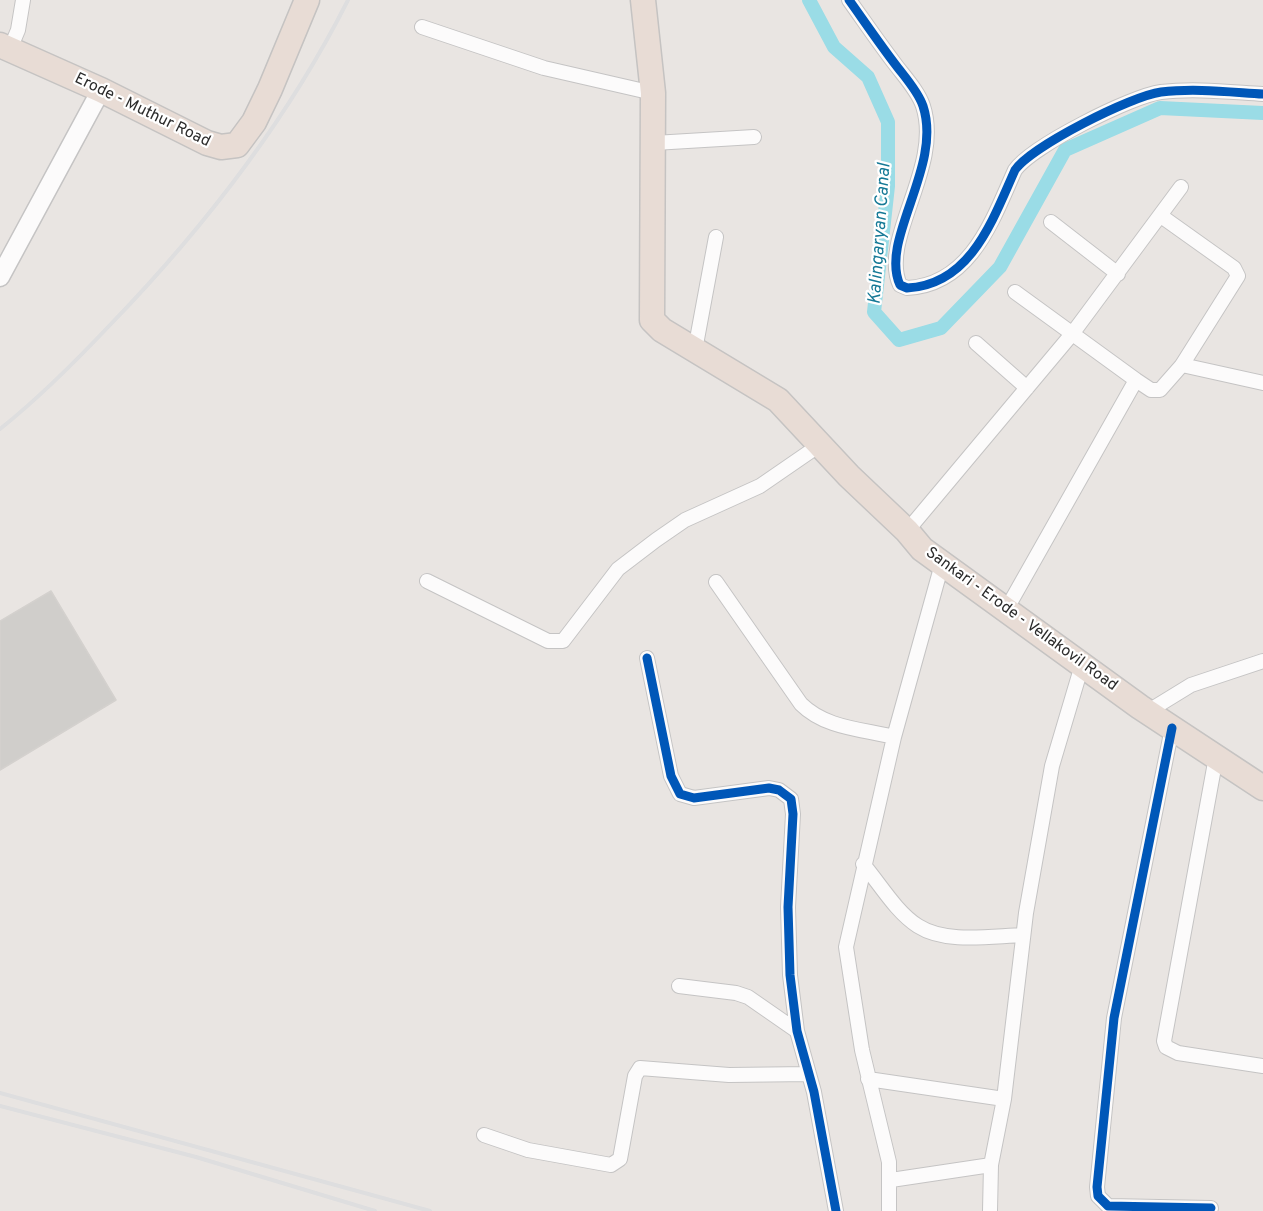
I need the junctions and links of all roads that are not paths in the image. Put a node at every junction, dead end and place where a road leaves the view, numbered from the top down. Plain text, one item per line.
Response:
1 (23, 0) edge
2 (307, 0) edge
3 (643, 0) edge
4 (849, 0) edge
5 (422, 27) dead end
6 (5, 47) edge
7 (101, 90) junction
8 (653, 93) junction
9 (1263, 94) edge
10 (754, 137) dead end
11 (654, 143) junction
12 (1181, 187) dead end
13 (1161, 216) junction
14 (1051, 222) dead end
15 (716, 237) dead end
16 (1118, 274) junction
17 (0, 278) edge
18 (1016, 292) dead end
19 (1071, 334) junction
20 (976, 343) dead end
21 (695, 350) junction
22 (1182, 365) junction
23 (1136, 380) junction
24 (1263, 383) edge
25 (1027, 388) junction
26 (821, 444) junction
27 (907, 531) junction
28 (942, 564) junction
29 (426, 581) dead end
30 (716, 582) dead end
31 (1006, 610) junction
32 (647, 657) dead end
33 (1263, 661) edge
34 (1082, 664) junction
35 (1147, 712) junction
36 (1172, 728) junction
37 (894, 737) junction
38 (1215, 757) junction
39 (1263, 788) edge
40 (863, 864) junction
41 (1023, 935) junction
42 (679, 986) dead end
43 (797, 1031) junction
44 (1263, 1066) edge
45 (809, 1074) junction
46 (868, 1080) junction
47 (1004, 1099) junction
48 (484, 1136) dead end
49 (991, 1166) junction
50 (891, 1180) junction
51 (1211, 1208) dead end
52 (836, 1211) edge
53 (889, 1211) edge
54 (990, 1211) edge

1 - 6 street
2 - 7 highway, Erode - Muthur Road
3 - 8 highway, Sankari - Erode - Vellakovil Road
4 - 9 street
5 - 8 street
6 - 7 highway, Erode - Muthur Road
7 - 17 street
8 - 11 highway, Sankari - Erode - Vellakovil Road
10 - 11 street
11 - 21 highway, Sankari - Erode - Vellakovil Road
12 - 13 street
13 - 16 street
13 - 22 street
14 - 16 street
15 - 21 street
16 - 19 street
18 - 19 street
19 - 23 street
19 - 25 street
20 - 25 street
21 - 26 highway, Sankari - Erode - Vellakovil Road
22 - 23 street
22 - 24 street
23 - 31 street
25 - 27 street
26 - 27 highway, Sankari - Erode - Vellakovil Road
26 - 29 street
27 - 28 highway, Sankari - Erode - Vellakovil Road
28 - 31 highway, Sankari - Erode - Vellakovil Road
28 - 37 street
30 - 37 street
31 - 34 highway, Sankari - Erode - Vellakovil Road
32 - 43 street
33 - 35 street
34 - 35 highway, Sankari - Erode - Vellakovil Road
34 - 41 street
35 - 36 highway, Sankari - Erode - Vellakovil Road
36 - 38 highway, Sankari - Erode - Vellakovil Road
36 - 51 street
37 - 40 street
38 - 39 highway, Sankari - Erode - Vellakovil Road
38 - 44 street
40 - 41 street
40 - 46 street
41 - 47 street
42 - 43 street
43 - 45 street
45 - 48 street
45 - 52 street
46 - 47 street
46 - 50 street
47 - 49 street
49 - 50 street
49 - 54 street
50 - 53 street

